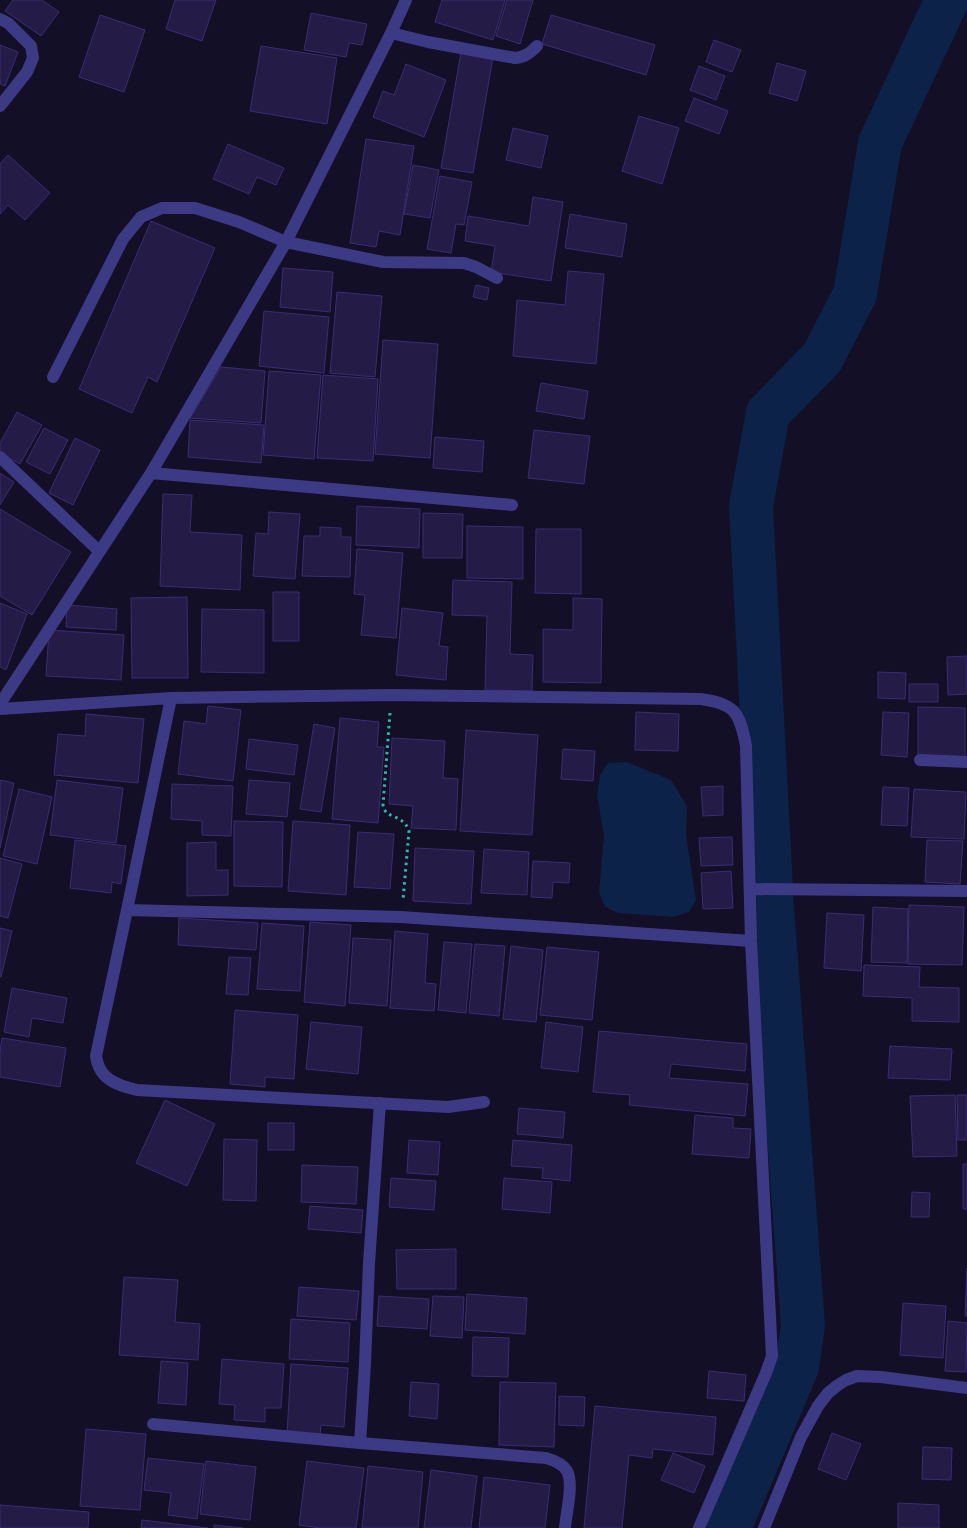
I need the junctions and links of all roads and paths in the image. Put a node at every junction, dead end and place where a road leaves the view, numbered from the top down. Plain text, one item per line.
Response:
1 (406, 0) edge
2 (0, 19) edge
3 (391, 33) junction
4 (537, 46) dead end
5 (0, 106) edge
6 (286, 242) junction
7 (497, 278) dead end
8 (53, 377) dead end
9 (0, 457) edge
10 (151, 473) junction
11 (512, 505) dead end
12 (99, 551) junction
13 (391, 695) junction
14 (171, 698) junction
15 (0, 704) edge
16 (0, 709) edge
17 (920, 760) dead end
18 (967, 762) edge
19 (756, 889) junction
20 (967, 891) edge
21 (127, 910) junction
22 (401, 917) junction
23 (751, 941) junction
24 (484, 1102) dead end
25 (380, 1103) junction
26 (967, 1388) edge
27 (153, 1424) dead end
28 (360, 1443) junction
29 (565, 1528) edge
30 (699, 1528) edge
31 (764, 1528) edge

1 - 3 street
2 - 5 street
3 - 4 street
3 - 6 street
6 - 7 street
6 - 8 street
6 - 10 street
9 - 12 street
10 - 11 street
10 - 12 street
12 - 15 street
13 - 14 street
13 - 19 street
13 - 22 path
14 - 16 street
14 - 21 street
17 - 18 street
19 - 20 street
19 - 23 street
21 - 22 street
21 - 25 street
22 - 23 street
23 - 30 street
24 - 25 street
25 - 28 street
26 - 31 street
27 - 28 street
28 - 29 street

